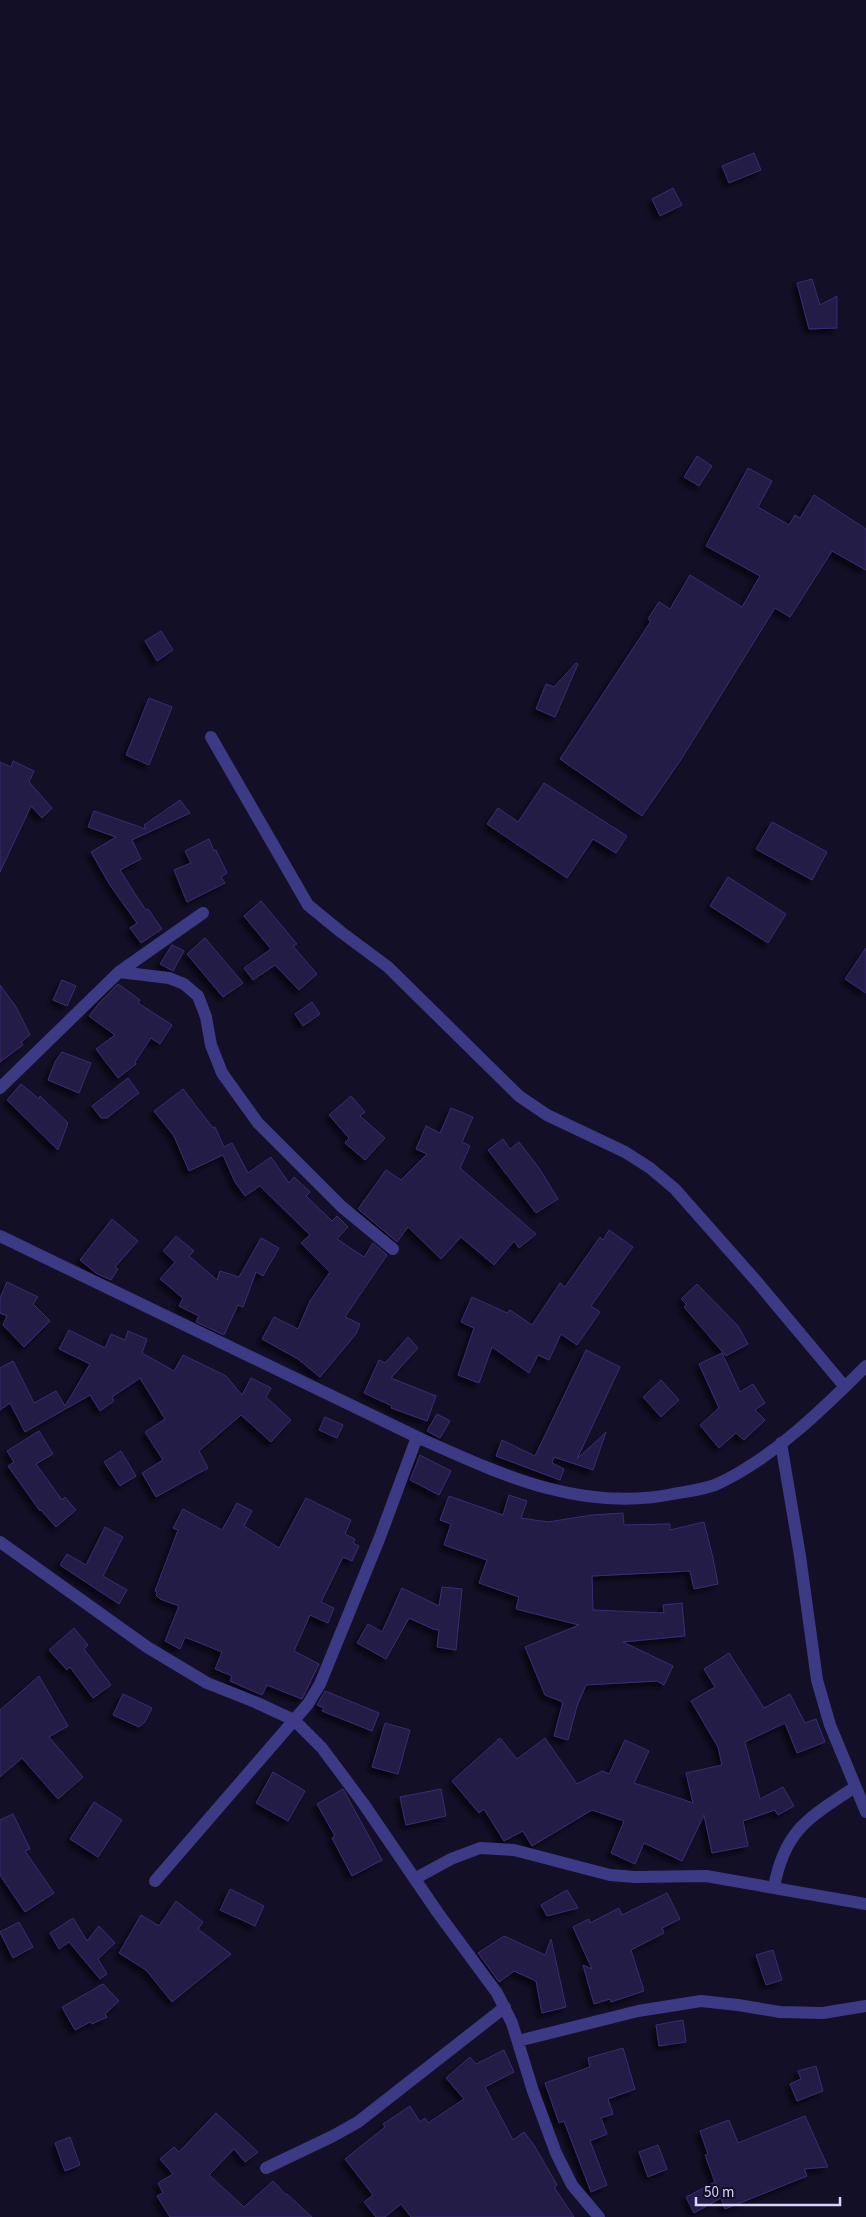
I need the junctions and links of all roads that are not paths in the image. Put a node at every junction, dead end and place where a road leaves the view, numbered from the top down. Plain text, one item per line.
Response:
1 (211, 738) dead end
2 (203, 913) dead end
3 (119, 972) junction
4 (0, 1088) edge
5 (0, 1236) edge
6 (393, 1249) dead end
7 (866, 1366) edge
8 (845, 1387) junction
9 (417, 1437) junction
10 (781, 1443) junction
11 (0, 1542) edge
12 (294, 1720) junction
13 (855, 1786) junction
14 (866, 1812) edge
15 (416, 1878) junction
16 (155, 1880) dead end
17 (774, 1887) junction
18 (866, 1904) edge
19 (866, 2006) edge
20 (504, 2007) junction
21 (518, 2041) junction
22 (266, 2168) dead end
23 (599, 2217) edge

1 - 8 street
2 - 3 street
3 - 4 street
3 - 6 street
5 - 9 street
7 - 8 street
8 - 10 street
9 - 10 street
9 - 12 street
10 - 13 street
11 - 12 street
12 - 15 street
12 - 16 street
13 - 14 street
13 - 17 street
15 - 17 street
15 - 20 street
17 - 18 street
19 - 21 street
20 - 21 street
20 - 22 street
21 - 23 street

